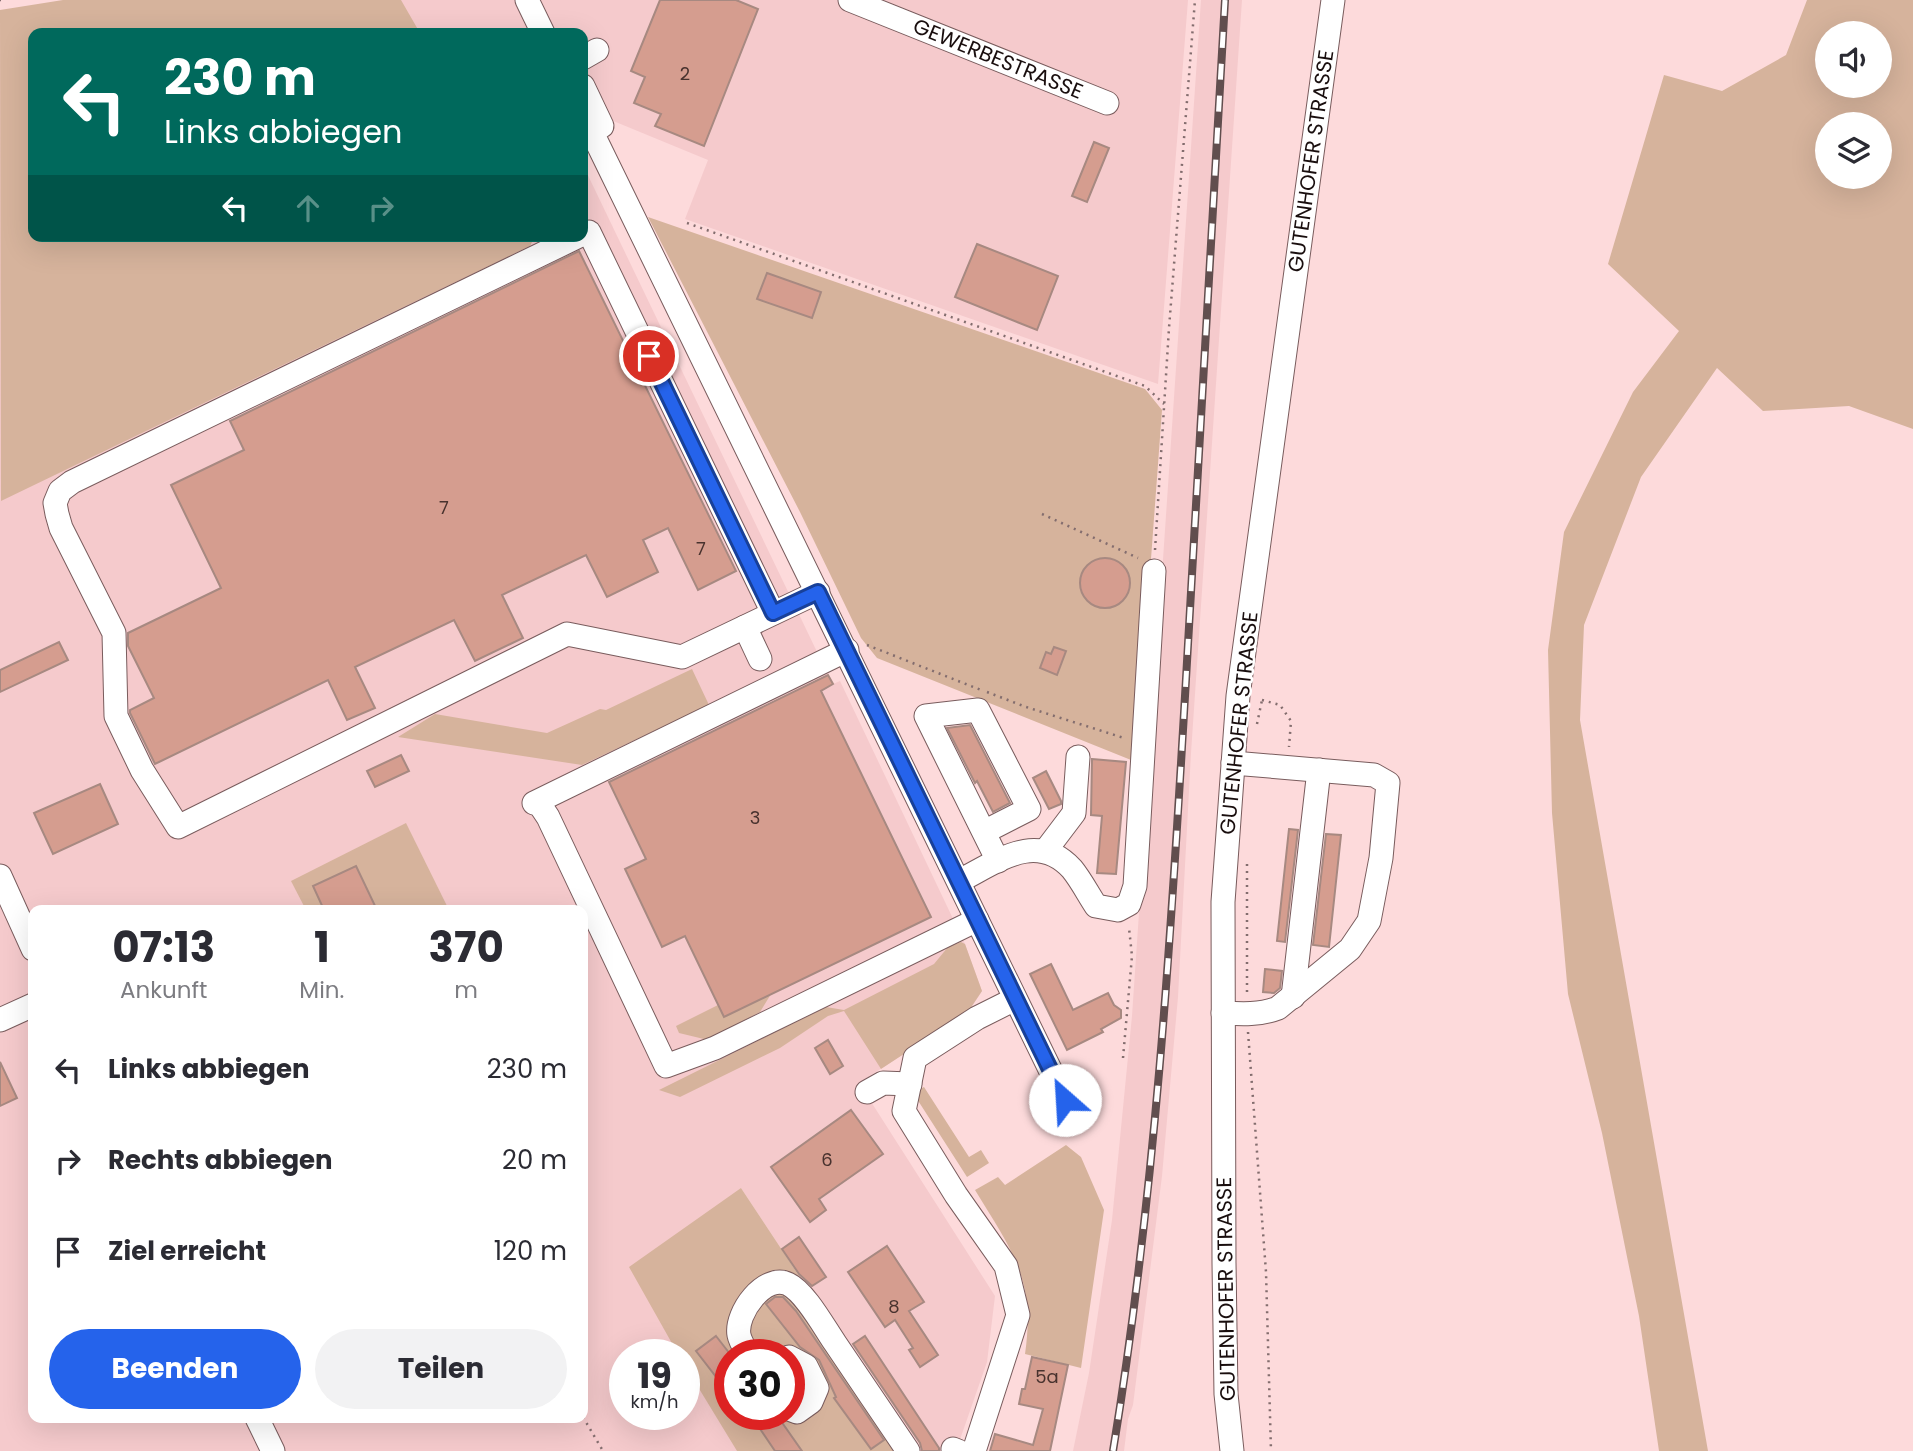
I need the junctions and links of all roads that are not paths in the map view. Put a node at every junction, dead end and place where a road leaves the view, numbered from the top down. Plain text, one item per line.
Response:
1 (527, 0) edge
2 (850, 0) edge
3 (1333, 0) edge
4 (541, 28) edge
5 (588, 97) edge
6 (1107, 103) dead end
7 (588, 124) edge
8 (613, 175) junction
9 (588, 232) edge
10 (567, 242) edge
11 (1154, 571) road end
12 (818, 592) junction
13 (773, 613) junction
14 (745, 627) junction
15 (847, 650) junction
16 (760, 659) dead end
17 (1078, 757) dead end
18 (1233, 763) junction
19 (1319, 769) junction
20 (984, 832) junction
21 (1046, 850) junction
22 (998, 861) junction
23 (0, 876) edge
24 (959, 881) junction
25 (5, 902) edge
26 (977, 920) junction
27 (28, 941) edge
28 (1293, 997) junction
29 (1016, 999) junction
30 (28, 1007) edge
31 (1223, 1013) junction
32 (0, 1020) edge
33 (909, 1084) junction
34 (867, 1092) dead end
35 (1065, 1100) dead end
36 (741, 1339) edge
37 (805, 1365) edge
38 (805, 1406) edge
39 (259, 1423) edge
40 (961, 1450) edge
41 (273, 1451) edge
42 (908, 1451) edge
43 (1232, 1451) edge

1 - 4 street
2 - 6 street, GEWERBESTRASSE
3 - 18 street, GUTENHOFER STRASSE
5 - 8 street
7 - 8 street
8 - 12 street
9 - 13 street
10 - 14 street
11 - 21 street
12 - 13 street
12 - 15 street
13 - 14 street
14 - 16 street
15 - 24 street
15 - 26 street
17 - 21 street
18 - 19 street
18 - 31 street, GUTENHOFER STRASSE
19 - 28 street
19 - 28 street
20 - 20 street
20 - 22 street
21 - 22 street
22 - 24 street
23 - 25 street
24 - 26 street
25 - 27 street
26 - 29 street
28 - 31 street
29 - 33 street
29 - 35 street
30 - 32 street
31 - 43 street, GUTENHOFER STRASSE
33 - 34 street
33 - 40 street
36 - 42 street
37 - 38 street
39 - 41 street

